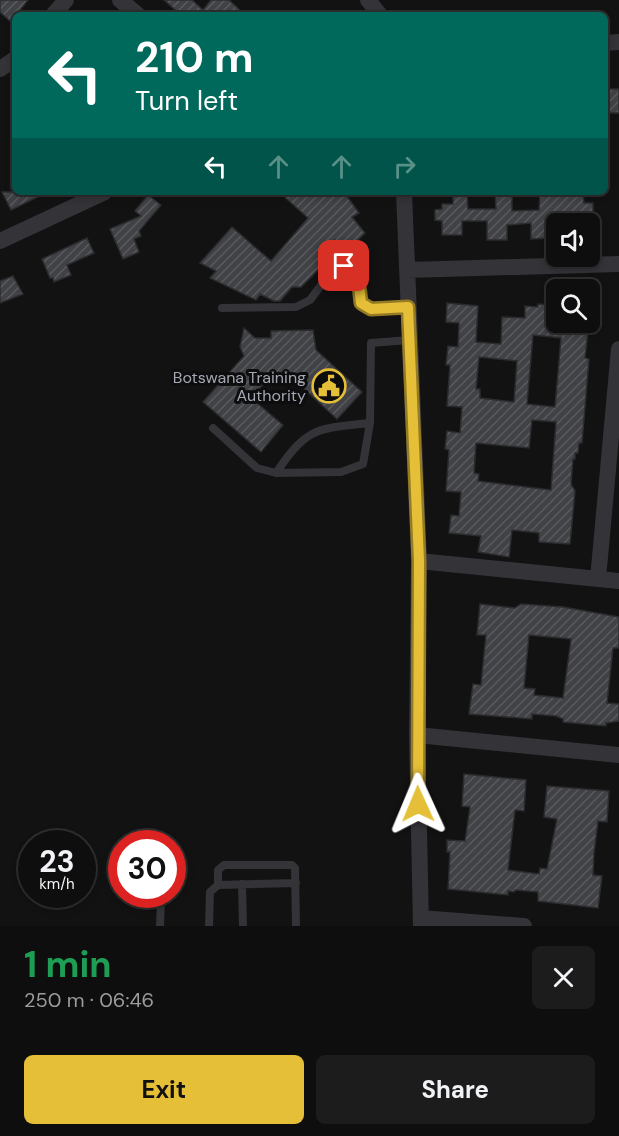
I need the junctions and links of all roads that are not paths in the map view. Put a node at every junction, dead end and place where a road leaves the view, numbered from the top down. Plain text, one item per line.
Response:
1 (66, 0) edge
2 (120, 0) edge
3 (368, 0) edge
4 (56, 12) edge
5 (134, 12) edge
6 (378, 12) edge
7 (99, 195) edge
8 (404, 195) edge
9 (0, 241) edge
10 (619, 264) edge
11 (407, 270) junction
12 (408, 307) junction
13 (222, 308) dead end
14 (410, 340) junction
15 (619, 349) edge
16 (370, 423) junction
17 (213, 428) dead end
18 (276, 473) junction
19 (419, 561) junction
20 (598, 579) junction
21 (619, 581) edge
22 (417, 735) junction
23 (619, 755) edge
24 (296, 883) junction
25 (242, 884) junction
26 (218, 885) junction
27 (161, 908) edge
28 (421, 922) edge
29 (160, 926) edge
30 (209, 926) edge
31 (243, 926) edge
32 (296, 926) edge
33 (524, 926) edge

1 - 4 street
2 - 5 street
3 - 6 street
7 - 9 street
8 - 11 street
10 - 11 street
11 - 12 street
12 - 13 lane
12 - 14 street
14 - 16 lane
14 - 19 street
15 - 20 street
16 - 18 lane
16 - 18 lane
17 - 18 lane
19 - 20 street
19 - 22 street
20 - 21 street
22 - 23 street
22 - 28 street
24 - 25 lane
24 - 26 lane
24 - 32 lane
25 - 26 lane
25 - 31 lane
26 - 30 lane
27 - 29 lane
28 - 33 street

